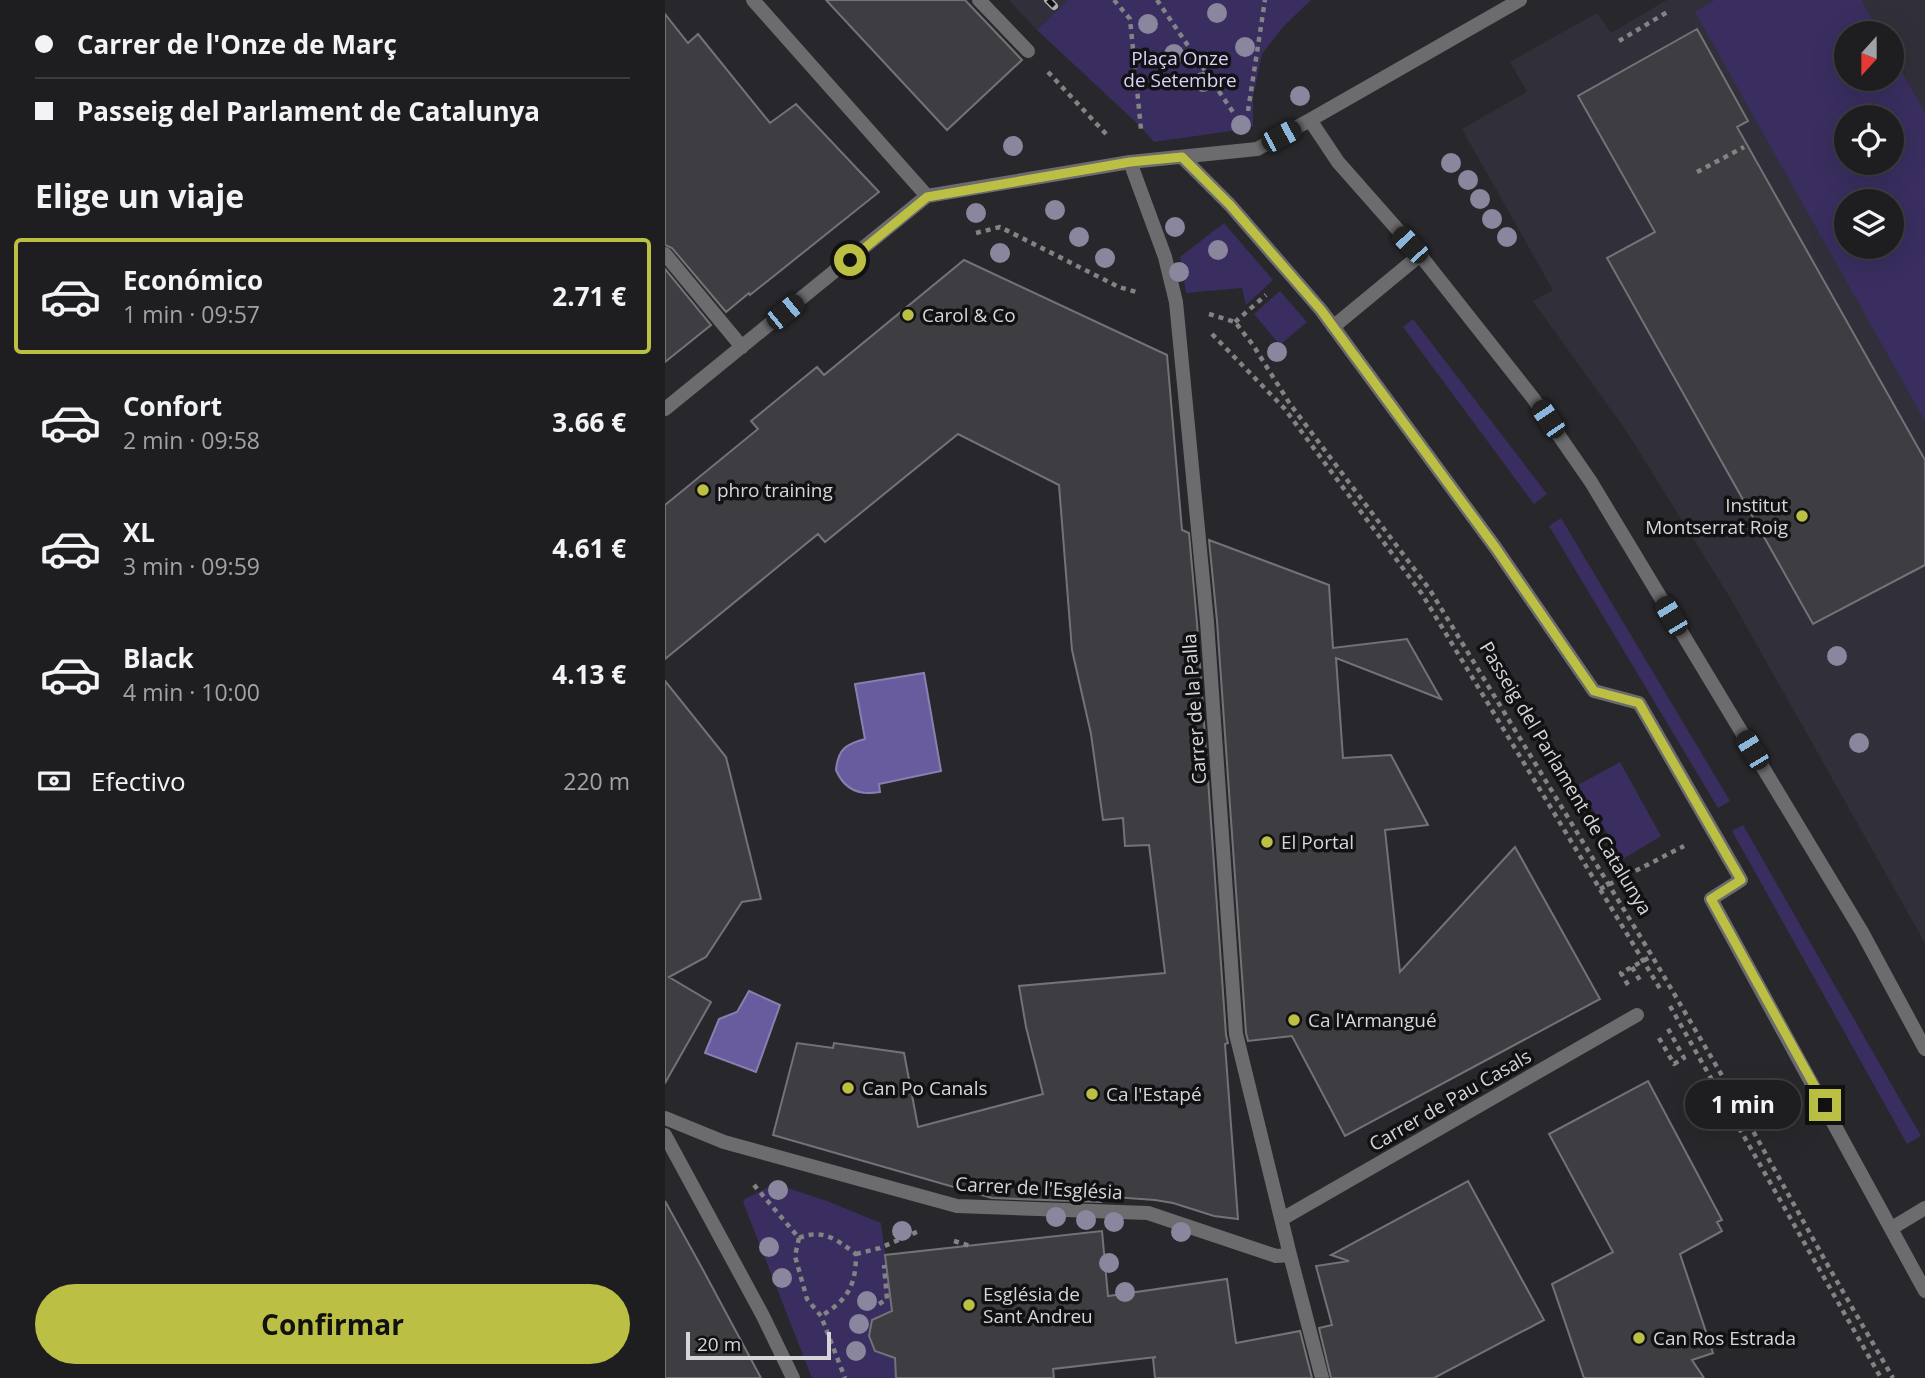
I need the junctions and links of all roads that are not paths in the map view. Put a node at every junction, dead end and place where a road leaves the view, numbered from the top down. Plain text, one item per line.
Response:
1 (753, 0) edge
2 (978, 0) edge
3 (1520, 0) edge
4 (1028, 51) road end
5 (1310, 120) junction
6 (1182, 157) junction
7 (1130, 162) junction
8 (927, 197) junction
9 (665, 254) edge
10 (1420, 256) junction
11 (1333, 327) junction
12 (742, 347) junction
13 (665, 409) edge
14 (1637, 1015) dead end
15 (1925, 1049) edge
16 (665, 1118) edge
17 (665, 1135) edge
18 (1925, 1208) edge
19 (1282, 1219) junction
20 (1892, 1228) junction
21 (1290, 1255) junction
22 (1925, 1291) edge
23 (793, 1378) edge
24 (1322, 1378) edge

1 - 8 street
2 - 4 street
3 - 5 street
5 - 6 street
5 - 10 street
6 - 7 street
6 - 11 street
7 - 8 street
7 - 19 street, Carrer de la Palla
8 - 12 street
9 - 12 street
10 - 11 street
10 - 15 street
11 - 20 street
12 - 13 street
14 - 19 street, Carrer de Pau Casals
16 - 21 street, Carrer de l'Església
17 - 23 street
18 - 20 street
19 - 21 street, Carrer de la Palla
20 - 22 street
21 - 24 street

